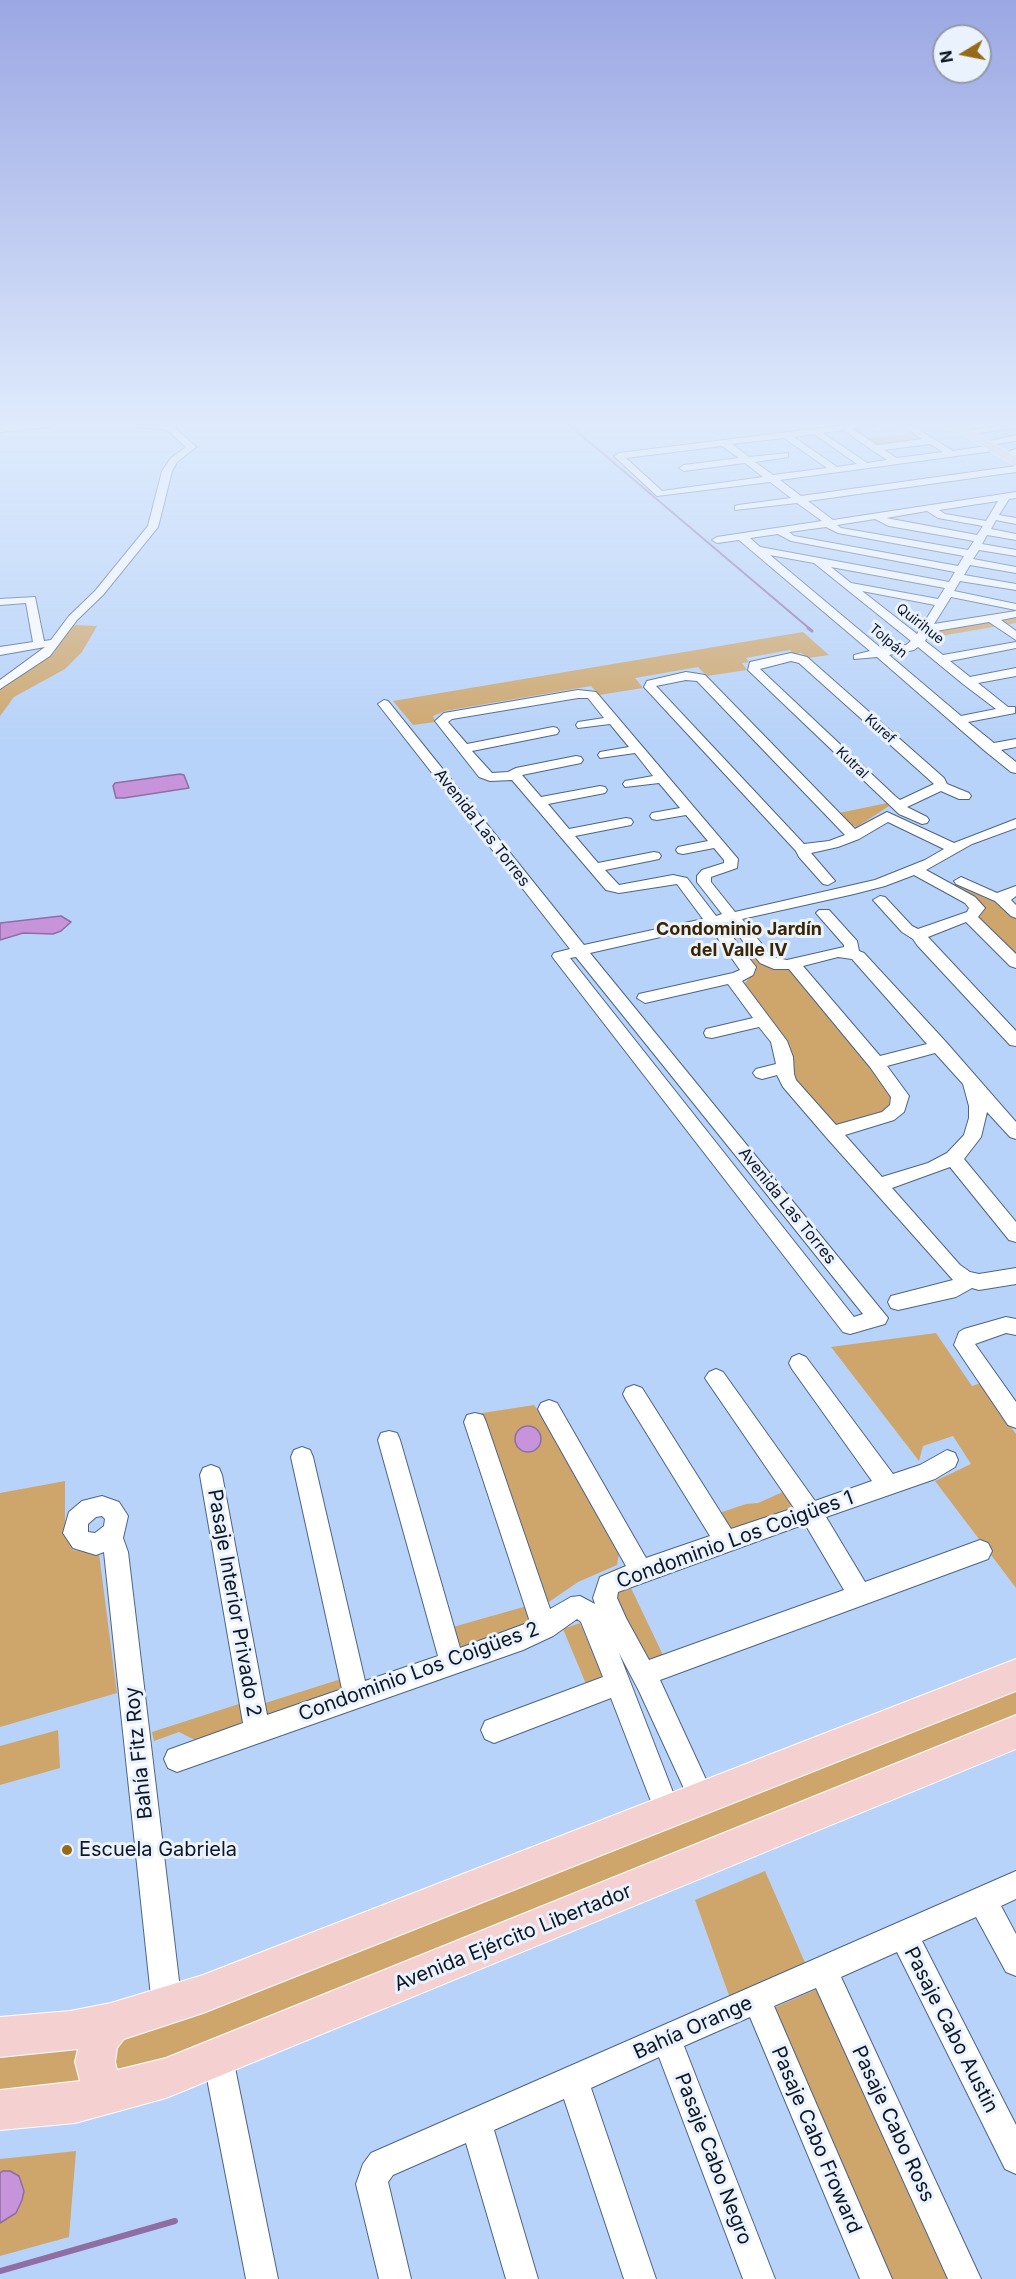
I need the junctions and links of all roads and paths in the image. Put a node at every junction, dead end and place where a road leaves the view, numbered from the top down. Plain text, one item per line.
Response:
1 (150, 530) edge
2 (777, 530) edge
3 (779, 530) edge
4 (842, 530) edge
5 (907, 530) edge
6 (950, 530) edge
7 (985, 530) edge
8 (1004, 530) edge
9 (741, 536) junction
10 (1016, 537) edge
11 (717, 540) dead end
12 (757, 549) junction
13 (1016, 553) edge
14 (968, 558) junction
15 (816, 560) junction
16 (1016, 570) edge
17 (845, 584) junction
18 (1016, 587) edge
19 (0, 602) edge
20 (1016, 607) edge
21 (1016, 614) edge
22 (991, 618) junction
23 (927, 629) junction
24 (1016, 637) edge
25 (918, 642) junction
26 (56, 643) junction
27 (39, 645) junction
28 (1016, 645) edge
29 (0, 651) edge
30 (879, 654) junction
31 (858, 657) dead end
32 (797, 658) joint
33 (940, 659) junction
34 (1016, 672) edge
35 (967, 681) junction
36 (0, 685) edge
37 (384, 705) dead end
38 (1011, 711) edge
39 (613, 720) junction
40 (958, 720) junction
41 (582, 725) dead end
42 (554, 731) dead end
43 (1016, 742) edge
44 (638, 748) junction
45 (990, 748) junction
46 (463, 749) junction
47 (605, 754) dead end
48 (576, 760) dead end
49 (1016, 770) edge
50 (513, 775) junction
51 (663, 778) junction
52 (630, 784) dead end
53 (941, 786) junction
54 (600, 790) dead end
55 (964, 796) dead end
56 (538, 802) junction
57 (898, 806) junction
58 (689, 810) junction
59 (657, 816) dead end
60 (626, 822) dead end
61 (1016, 823) edge
62 (566, 834) junction
63 (854, 836) junction
64 (718, 843) junction
65 (960, 844) junction
66 (803, 849) junction
67 (683, 850) dead end
68 (654, 856) dead end
69 (930, 863) junction
70 (595, 868) junction
71 (916, 870) junction
72 (828, 881) dead end
73 (1016, 890) edge
74 (1000, 898) junction
75 (880, 900) dead end
76 (824, 913) dead end
77 (1016, 913) edge
78 (969, 916) junction
79 (732, 917) junction
80 (713, 921) junction
81 (920, 936) junction
82 (580, 951) junction
83 (851, 953) junction
84 (1016, 963) edge
85 (793, 964) junction
86 (732, 978) junction
87 (645, 998) dead end
88 (764, 1020) junction
89 (711, 1033) dead end
90 (1016, 1041) edge
91 (940, 1046) junction
92 (876, 1063) junction
93 (784, 1068) junction
94 (762, 1073) dead end
95 (968, 1078) junction
96 (977, 1123) junction
97 (1013, 1130) edge
98 (832, 1133) junction
99 (953, 1158) junction
100 (879, 1185) junction
101 (1016, 1235) edge
102 (1016, 1276) edge
103 (968, 1280) junction
104 (898, 1302) dead end
105 (1016, 1328) edge
106 (799, 1363) dead end
107 (716, 1378) dead end
108 (634, 1394) dead end
109 (549, 1409) dead end
110 (1016, 1419) edge
111 (475, 1422) dead end
112 (389, 1440) dead end
113 (302, 1457) dead end
114 (947, 1460) dead end
115 (211, 1475) dead end
116 (888, 1485) junction
117 (810, 1512) junction
118 (111, 1535) dead end
119 (726, 1541) junction
120 (980, 1551) dead end
121 (641, 1570) junction
122 (860, 1595) junction
123 (544, 1628) junction
124 (452, 1663) junction
125 (644, 1674) junction
126 (1016, 1675) edge
127 (617, 1684) junction
128 (356, 1696) junction
129 (495, 1730) dead end
130 (257, 1731) junction
131 (1016, 1732) edge
132 (177, 1759) dead end
133 (702, 1799) junction
134 (668, 1812) junction
135 (1016, 1885) edge
136 (982, 1900) junction
137 (903, 1934) junction
138 (1016, 1962) edge
139 (822, 1969) junction
140 (757, 2000) junction
141 (167, 2007) junction
142 (111, 2023) junction
143 (0, 2037) edge
144 (667, 2040) junction
145 (218, 2058) junction
146 (573, 2080) junction
147 (112, 2094) junction
148 (0, 2110) edge
149 (476, 2122) junction
150 (1016, 2158) edge
151 (262, 2279) edge
152 (395, 2279) edge
153 (522, 2279) edge
154 (640, 2279) edge
155 (759, 2279) edge
156 (876, 2279) edge
157 (965, 2279) edge

1 - 26 street
2 - 9 street
3 - 14 street
4 - 14 street
5 - 14 street
6 - 14 street
7 - 14 street
8 - 14 street
9 - 11 street
9 - 12 street, Tolpán
10 - 14 street
12 - 15 street
12 - 30 street, Tolpán
13 - 14 street
14 - 15 street
14 - 16 street
14 - 17 street
14 - 18 street
14 - 20 street
14 - 23 street
15 - 17 street, Quirihue
17 - 25 street, Quirihue
19 - 27 street
21 - 22 street
22 - 23 street
22 - 24 street
23 - 25 street
25 - 30 street
25 - 33 street, Quirihue
26 - 27 street
26 - 36 street
27 - 29 street
28 - 33 street
30 - 31 street
30 - 40 street, Tolpán
32 - 53 street, Kuref
32 - 57 street, Kutral
33 - 35 street, Quirihue
34 - 35 street
35 - 38 street, Quirihue
37 - 82 street, Avenida Las Torres
38 - 40 street
39 - 41 street
39 - 44 street
39 - 46 street
40 - 45 street, Tolpán
42 - 46 street
43 - 45 street
44 - 47 street
44 - 51 street
45 - 49 street, Tolpán
46 - 50 street
48 - 50 street
50 - 56 street
51 - 52 street
51 - 58 street
53 - 55 street, Kuref
53 - 57 street
54 - 56 street
56 - 62 street
57 - 65 street, Kutral
58 - 59 street
58 - 64 street
60 - 62 street
61 - 65 street
62 - 70 street
63 - 65 street
63 - 66 street
63 - 66 street
64 - 67 street
64 - 79 street
65 - 69 street
66 - 72 street
68 - 70 street
69 - 71 street
69 - 74 street
70 - 80 street
71 - 78 street
71 - 79 street
73 - 74 street
74 - 77 street
75 - 81 street
76 - 83 street
78 - 81 street
78 - 84 street
79 - 80 street
79 - 85 street
80 - 82 street
80 - 86 street
81 - 90 street
82 - 82 street, Avenida Las Torres
83 - 85 street
83 - 91 street
85 - 92 street
86 - 87 street
86 - 88 street
88 - 89 street
88 - 93 street
91 - 92 street
91 - 95 street
92 - 98 street
93 - 94 street
93 - 98 street
95 - 96 street
95 - 97 street
96 - 97 street
96 - 99 street
98 - 100 street
99 - 100 street
99 - 101 street
100 - 103 street
102 - 103 street
103 - 104 street
105 - 110 street
106 - 116 street
107 - 117 street
108 - 119 street
109 - 121 street
111 - 123 street
112 - 124 street
113 - 128 street
114 - 116 street, Condominio Los Coigües 1
115 - 130 street, Pasaje Interior Privado 2
116 - 117 street, Condominio Los Coigües 1
117 - 119 street, Condominio Los Coigües 1
117 - 122 street
118 - 141 street, Bahía Fitz Roy
119 - 121 street, Condominio Los Coigües 1
120 - 122 street
121 - 125 street, Condominio Los Coigües 1
122 - 125 street
123 - 124 street, Condominio Los Coigües 2
123 - 127 street, Condominio Los Coigües 2
124 - 128 street, Condominio Los Coigües 2
125 - 133 street, Condominio Los Coigües 1
126 - 133 main road
127 - 129 street
127 - 134 street, Condominio Los Coigües 2
128 - 130 street, Condominio Los Coigües 2
130 - 132 street, Condominio Los Coigües 2
131 - 145 main road, Avenida Ejército Libertador
133 - 134 main road
134 - 141 main road
135 - 136 street, Bahía Orange
136 - 137 street, Bahía Orange
136 - 138 street
137 - 139 street, Bahía Orange
137 - 150 street, Pasaje Cabo Austin
139 - 140 street, Bahía Orange
139 - 157 street, Pasaje Cabo Ross
140 - 144 street, Bahía Orange
140 - 156 street, Pasaje Cabo Froward
141 - 142 main road
142 - 143 main road
142 - 147 main road
144 - 146 street, Bahía Orange
144 - 155 street, Pasaje Cabo Negro
145 - 147 main road, Avenida Ejército Libertador
145 - 151 street
146 - 149 street, Bahía Orange
146 - 154 street
147 - 148 main road, Avenida Ejército Libertador
149 - 152 street, Bahía Orange
149 - 153 street

